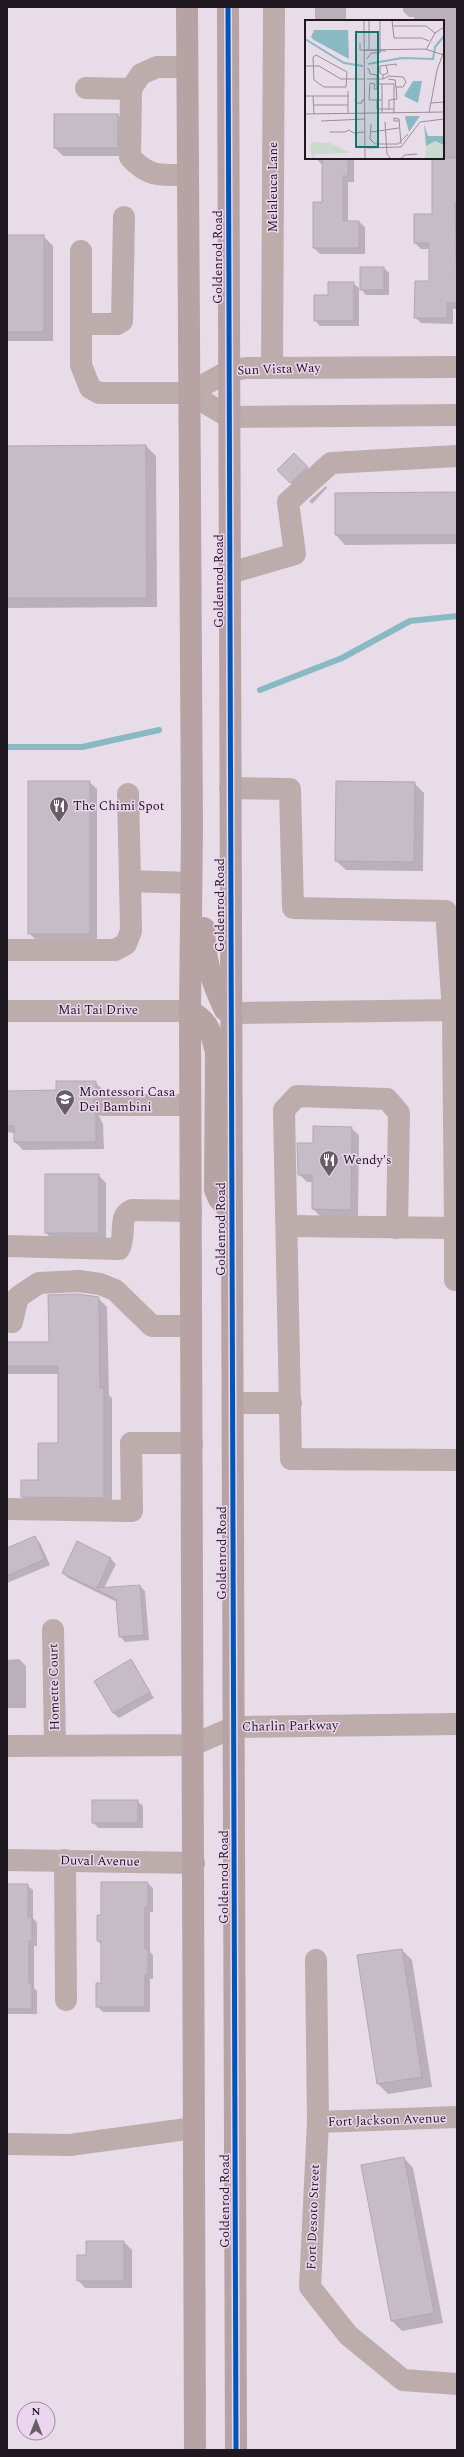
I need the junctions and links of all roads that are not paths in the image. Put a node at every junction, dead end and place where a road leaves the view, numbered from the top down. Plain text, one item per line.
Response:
1 (187, 7) edge
2 (228, 7) edge
3 (274, 7) edge
4 (187, 67) junction
5 (86, 88) dead end
6 (131, 89) junction
7 (188, 176) junction
8 (124, 217) dead end
9 (81, 251) dead end
10 (81, 324) junction
11 (272, 367) junction
12 (457, 367) edge
13 (230, 371) junction
14 (189, 393) junction
15 (457, 415) edge
16 (230, 417) junction
17 (457, 456) edge
18 (230, 573) junction
19 (230, 788) junction
20 (128, 794) dead end
21 (192, 827) junction
22 (130, 881) junction
23 (191, 883) junction
24 (7, 950) edge
25 (7, 1011) edge
26 (190, 1011) junction
27 (455, 1011) edge
28 (231, 1013) junction
29 (455, 1103) edge
30 (103, 1105) dead end
31 (190, 1105) junction
32 (191, 1212) junction
33 (232, 1213) junction
34 (286, 1223) junction
35 (397, 1228) junction
36 (456, 1228) edge
37 (7, 1246) edge
38 (455, 1280) dead end
39 (12, 1322) dead end
40 (191, 1326) junction
41 (233, 1403) junction
42 (291, 1403) junction
43 (192, 1443) junction
44 (457, 1460) edge
45 (7, 1510) edge
46 (53, 1630) dead end
47 (457, 1724) edge
48 (234, 1727) junction
49 (55, 1745) junction
50 (193, 1745) junction
51 (7, 1746) edge
52 (7, 1860) edge
53 (65, 1860) junction
54 (194, 1863) junction
55 (316, 1960) dead end
56 (66, 2000) dead end
57 (457, 2117) edge
58 (318, 2122) junction
59 (194, 2128) junction
60 (7, 2144) edge
61 (457, 2384) edge
62 (195, 2396) junction
63 (195, 2450) edge
64 (205, 2450) edge
65 (236, 2450) edge

1 - 4 main road
2 - 13 main road, Goldenrod Road
3 - 11 street, Melaleuca Lane
4 - 6 street
4 - 7 main road
5 - 6 street
6 - 7 street
7 - 14 main road
8 - 10 street
9 - 10 street
10 - 14 street
11 - 12 street, Sun Vista Way
11 - 13 street, Sun Vista Way
13 - 14 street, Sun Vista Way
13 - 16 main road, Goldenrod Road
14 - 16 street
14 - 21 main road
15 - 16 street
16 - 18 main road, Goldenrod Road
17 - 18 street
18 - 19 main road, Goldenrod Road
19 - 27 street
19 - 28 main road, Goldenrod Road
20 - 22 street
21 - 23 main road
21 - 28 main road
22 - 23 street
22 - 24 street
23 - 26 main road
25 - 26 street, Mai Tai Drive
26 - 31 main road
26 - 33 main road
27 - 28 street
27 - 29 street
28 - 33 main road, Goldenrod Road
29 - 36 street
30 - 31 street
31 - 32 main road
32 - 37 street
32 - 40 main road
33 - 41 main road, Goldenrod Road
34 - 35 street
34 - 35 street
34 - 42 street
35 - 36 street
36 - 38 street
39 - 40 street
40 - 43 main road
41 - 42 street
41 - 48 main road, Goldenrod Road
42 - 44 street
43 - 45 street
43 - 50 main road
46 - 49 street, Homette Court
47 - 48 street, Charlin Parkway
48 - 50 street, Charlin Parkway
48 - 65 main road, Goldenrod Road
49 - 50 street, Charlin Parkway
49 - 51 street, Charlin Parkway
50 - 54 main road
52 - 53 street, Duval Avenue
53 - 54 street, Duval Avenue
53 - 56 street
54 - 59 main road
55 - 58 street, Fort Desoto Street
57 - 58 street, Fort Jackson Avenue
58 - 61 street, Fort Desoto Street
59 - 60 street
59 - 62 main road
62 - 63 main road
62 - 64 main road

